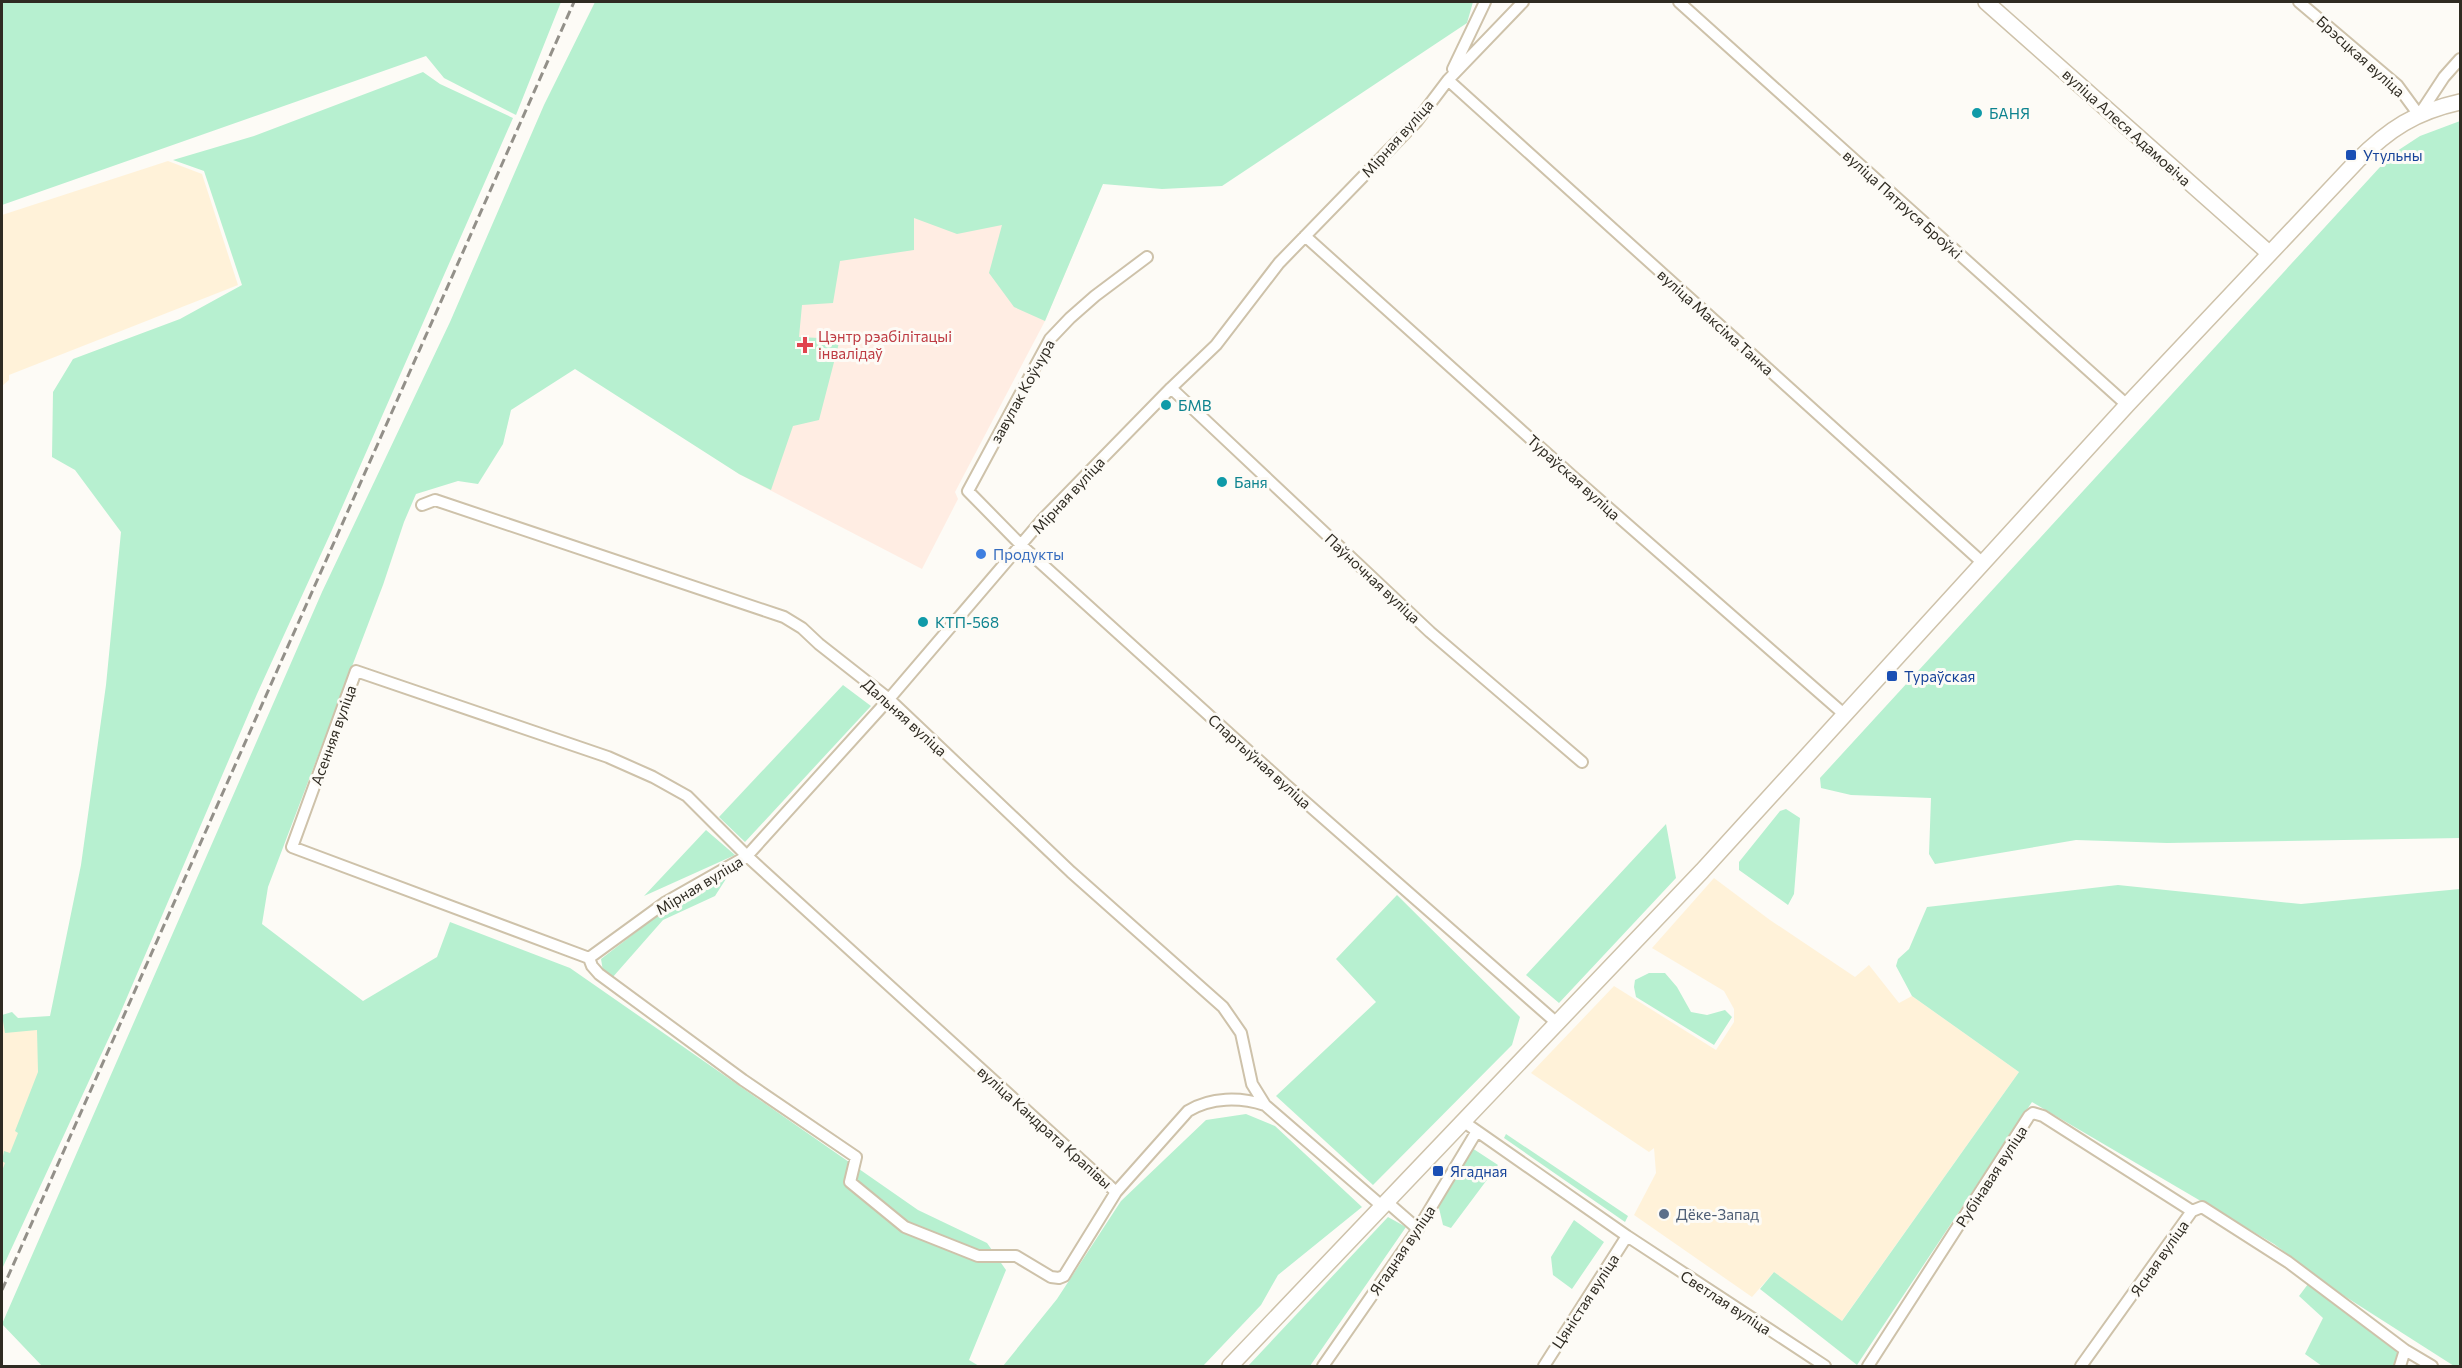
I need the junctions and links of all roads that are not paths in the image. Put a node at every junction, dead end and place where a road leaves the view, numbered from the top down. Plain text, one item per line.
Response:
1 (1485, 2) edge
2 (1523, 2) edge
3 (1679, 2) edge
4 (1986, 2) edge
5 (2299, 2) edge
6 (2460, 59) edge
7 (1448, 80) junction
8 (2460, 102) edge
9 (2419, 115) junction
10 (1305, 236) junction
11 (2268, 253) junction
12 (1147, 257) dead end
13 (1171, 388) junction
14 (2127, 405) junction
15 (968, 491) joint
16 (422, 505) dead end
17 (1022, 546) junction
18 (1984, 564) junction
19 (889, 699) junction
20 (1845, 715) junction
21 (1582, 762) dead end
22 (747, 856) junction
23 (589, 958) junction
24 (1558, 1024) junction
25 (1265, 1105) junction
26 (1464, 1122) junction
27 (1477, 1131) junction
28 (1116, 1192) junction
29 (1385, 1205) junction
30 (2192, 1211) junction
31 (1418, 1229) junction
32 (1627, 1236) junction
33 (2406, 1350) junction
34 (1230, 1366) edge
35 (1323, 1366) edge
36 (1544, 1366) edge
37 (1825, 1366) edge
38 (1869, 1366) edge
39 (2081, 1366) edge
40 (2400, 1366) edge
41 (2432, 1366) edge

1 - 7 street
2 - 7 street, Мірная вуліца
3 - 14 street, вуліца Пятруся Броўкі
4 - 11 main road, вуліца Алеся Адамовіча
5 - 9 street, Брэсцкая вуліца
6 - 9 street
7 - 10 street, Мірная вуліца
7 - 18 street, вуліца Максіма Танка
8 - 9 main road
9 - 11 main road
10 - 13 street, Мірная вуліца
10 - 20 street, Тураўская вуліца
11 - 14 main road
12 - 15 street, завулак Коўчура
13 - 17 street, Мірная вуліца
13 - 21 street, Паўночная вуліца
14 - 18 main road
15 - 17 street, Спартыўная вуліца
16 - 19 street, Дальняя вуліца
17 - 19 street, Мірная вуліца
17 - 24 street, Спартыўная вуліца
18 - 20 main road
19 - 22 street, Мірная вуліца
19 - 25 street, Дальняя вуліца
20 - 24 main road
22 - 23 street, Мірная вуліца
22 - 23 street, Асенняя вуліца
22 - 28 street, вуліца Кандрата Крапівы
23 - 28 street, вуліца Кандрата Крапівы
24 - 26 main road
25 - 28 street
25 - 29 street
26 - 27 street, Светлая вуліца
26 - 29 main road
27 - 31 street, Ягадная вуліца
27 - 32 street, Светлая вуліца
29 - 31 street
29 - 34 main road
30 - 33 street, Ясная вуліца
30 - 38 street, Рубінавая вуліца
30 - 39 street, Ясная вуліца
31 - 35 street, Ягадная вуліца
32 - 36 street, Цяністая вуліца
32 - 37 street, Светлая вуліца
33 - 40 street
33 - 41 street

